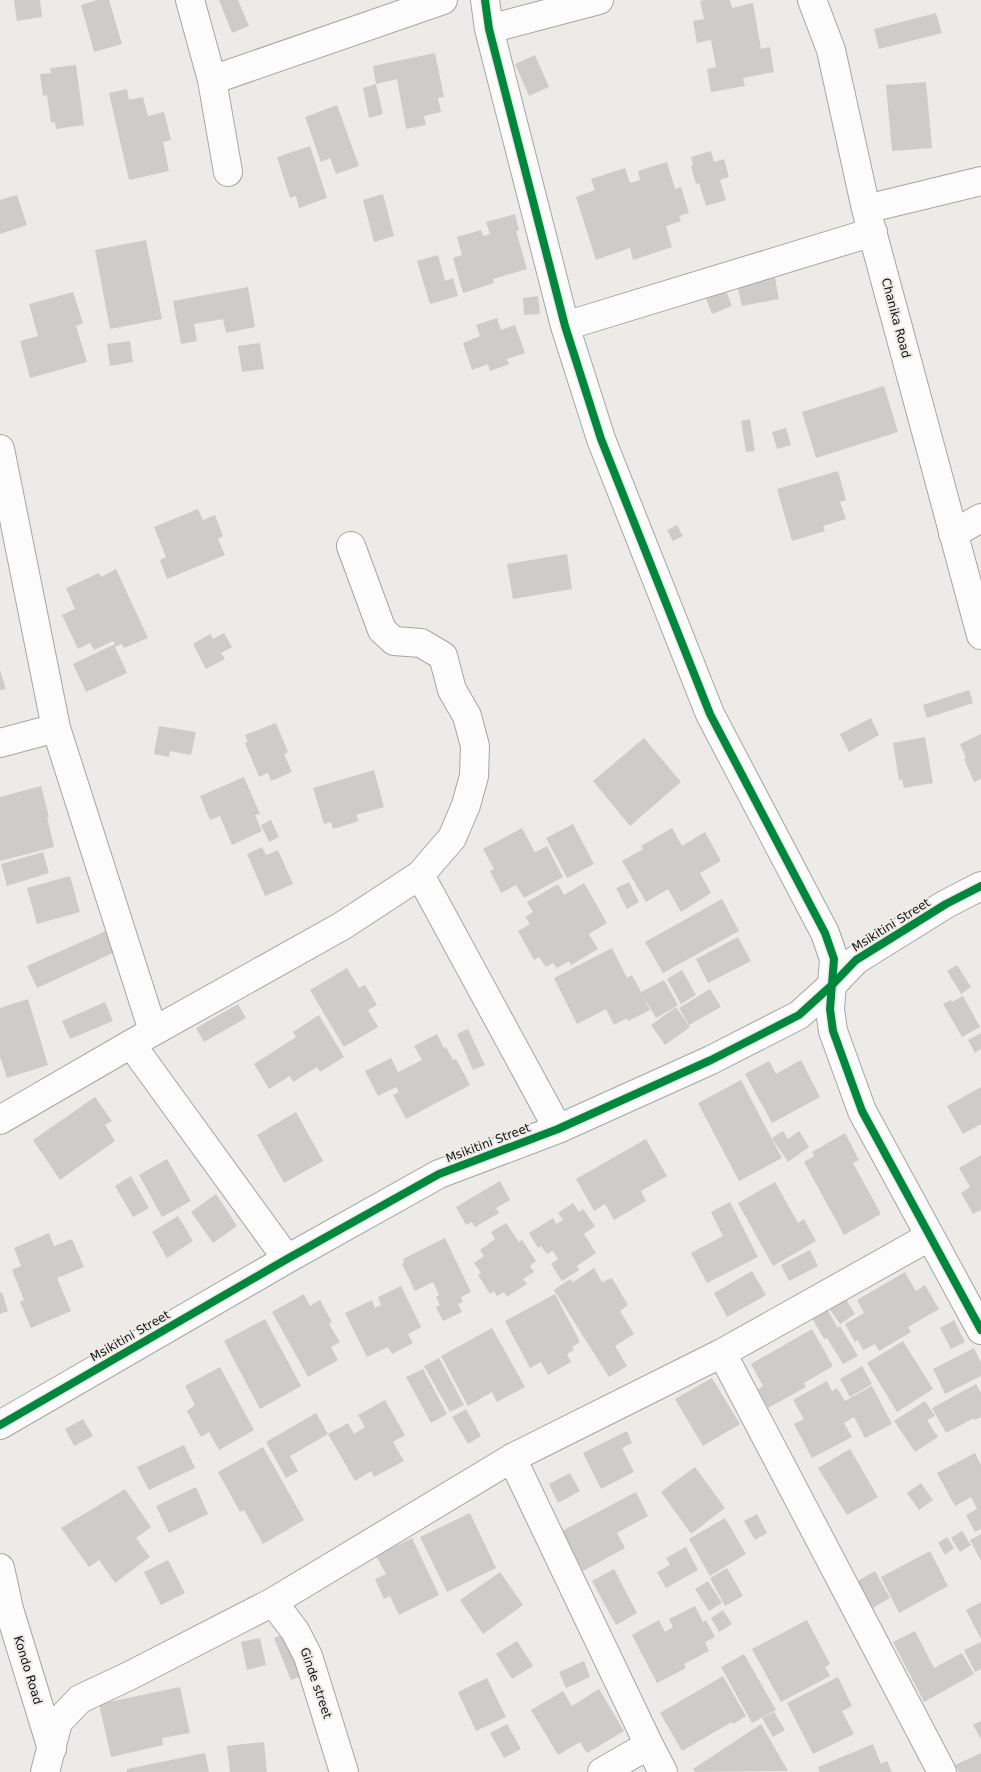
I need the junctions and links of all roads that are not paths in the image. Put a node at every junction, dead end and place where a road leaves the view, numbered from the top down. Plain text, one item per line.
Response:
1 (190, 0) edge
2 (443, 0) edge
3 (485, 0) edge
4 (599, 0) edge
5 (812, 0) edge
6 (489, 29) junction
7 (212, 80) junction
8 (228, 172) dead end
9 (981, 181) edge
10 (870, 220) junction
11 (565, 326) junction
12 (0, 449) edge
13 (981, 518) edge
14 (953, 534) junction
15 (351, 546) dead end
16 (981, 635) edge
17 (56, 728) junction
18 (0, 743) edge
19 (420, 875) junction
20 (981, 886) edge
21 (833, 984) junction
22 (142, 1037) junction
23 (0, 1120) edge
24 (558, 1128) junction
25 (929, 1237) junction
26 (286, 1259) junction
27 (981, 1330) edge
28 (722, 1353) junction
29 (0, 1425) edge
30 (512, 1458) junction
31 (0, 1568) edge
32 (273, 1602) junction
33 (4, 1606) edge
34 (649, 1745) junction
35 (51, 1764) edge
36 (344, 1772) edge
37 (602, 1772) edge
38 (663, 1772) edge
39 (942, 1772) edge

1 - 7 street
2 - 7 street
3 - 6 street
4 - 6 street
5 - 10 street, Chanika Road
6 - 11 street
7 - 8 street
9 - 10 street
10 - 11 street
10 - 14 street, Chanika Road
11 - 21 street
12 - 17 street
13 - 14 street
14 - 16 street, Chanika Road
15 - 19 street
17 - 18 street
17 - 22 street
19 - 22 street
19 - 24 street
20 - 21 street, Msikitini Street
21 - 24 street, Msikitini Street
21 - 25 street
22 - 23 street
22 - 26 street
24 - 26 street, Msikitini Street
25 - 27 street
25 - 28 street
26 - 29 street, Msikitini Street
28 - 30 street
28 - 39 street
30 - 32 street
30 - 34 street
31 - 33 street, Kondo Road
32 - 35 street
32 - 36 street, Ginde street
33 - 35 street, Kondo Road
34 - 37 street
34 - 38 street

